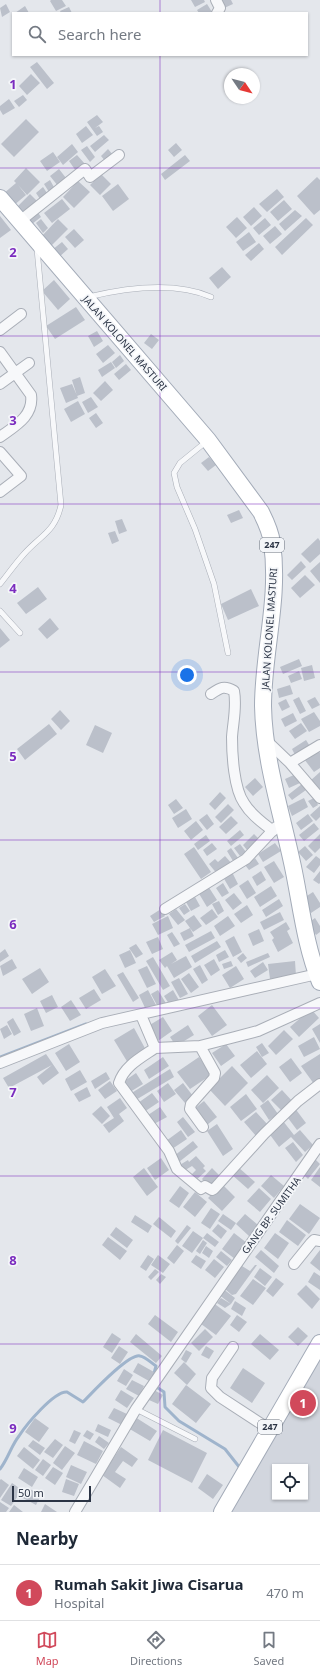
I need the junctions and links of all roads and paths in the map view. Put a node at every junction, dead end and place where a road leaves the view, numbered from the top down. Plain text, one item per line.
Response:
1 (216, 0) edge
2 (218, 12) edge
3 (119, 155) dead end
4 (0, 198) edge
5 (20, 221) junction
6 (36, 240) junction
7 (211, 297) dead end
8 (86, 298) junction
9 (21, 314) dead end
10 (0, 330) edge
11 (0, 352) edge
12 (29, 363) dead end
13 (15, 374) junction
14 (0, 384) edge
15 (0, 437) edge
16 (208, 440) junction
17 (0, 452) edge
18 (0, 492) edge
19 (0, 584) edge
20 (0, 611) edge
21 (20, 633) dead end
22 (228, 653) dead end
23 (211, 694) dead end
24 (265, 739) junction
25 (320, 745) edge
26 (290, 763) junction
27 (320, 798) edge
28 (278, 825) junction
29 (165, 908) dead end
30 (318, 978) edge
31 (320, 1003) edge
32 (141, 1015) junction
33 (200, 1046) junction
34 (155, 1048) junction
35 (0, 1062) edge
36 (320, 1084) edge
37 (203, 1127) dead end
38 (320, 1144) edge
39 (320, 1241) edge
40 (294, 1264) dead end
41 (320, 1343) edge
42 (233, 1347) dead end
43 (136, 1409) junction
44 (269, 1429) junction
45 (195, 1439) dead end
46 (75, 1512) edge
47 (222, 1512) edge

1 - 2 street
3 - 5 street
4 - 5 main road, JALAN KOLONEL MASTURI / 247
5 - 6 main road, JALAN KOLONEL MASTURI / 247
6 - 8 main road, JALAN KOLONEL MASTURI / 247
6 - 19 lane
7 - 8 lane
8 - 16 main road, JALAN KOLONEL MASTURI / 247
9 - 10 street
11 - 13 street
12 - 13 street
13 - 14 street
13 - 15 street
16 - 22 lane
16 - 24 main road, JALAN KOLONEL MASTURI / 247
17 - 18 street
20 - 21 lane
23 - 28 street
24 - 26 street
24 - 28 main road, JALAN KOLONEL MASTURI / 247
25 - 26 street
26 - 27 street
28 - 29 street
28 - 30 main road, JALAN KOLONEL MASTURI / 247
30 - 32 street
31 - 33 street
32 - 34 street
32 - 35 street
33 - 34 street
33 - 37 street
34 - 36 street
38 - 43 street, GANG BP. SUMITHA
39 - 40 street
41 - 44 main road, 247
42 - 44 street
43 - 45 lane
43 - 46 street, GANG BP. SUMITHA
44 - 47 main road, 247

